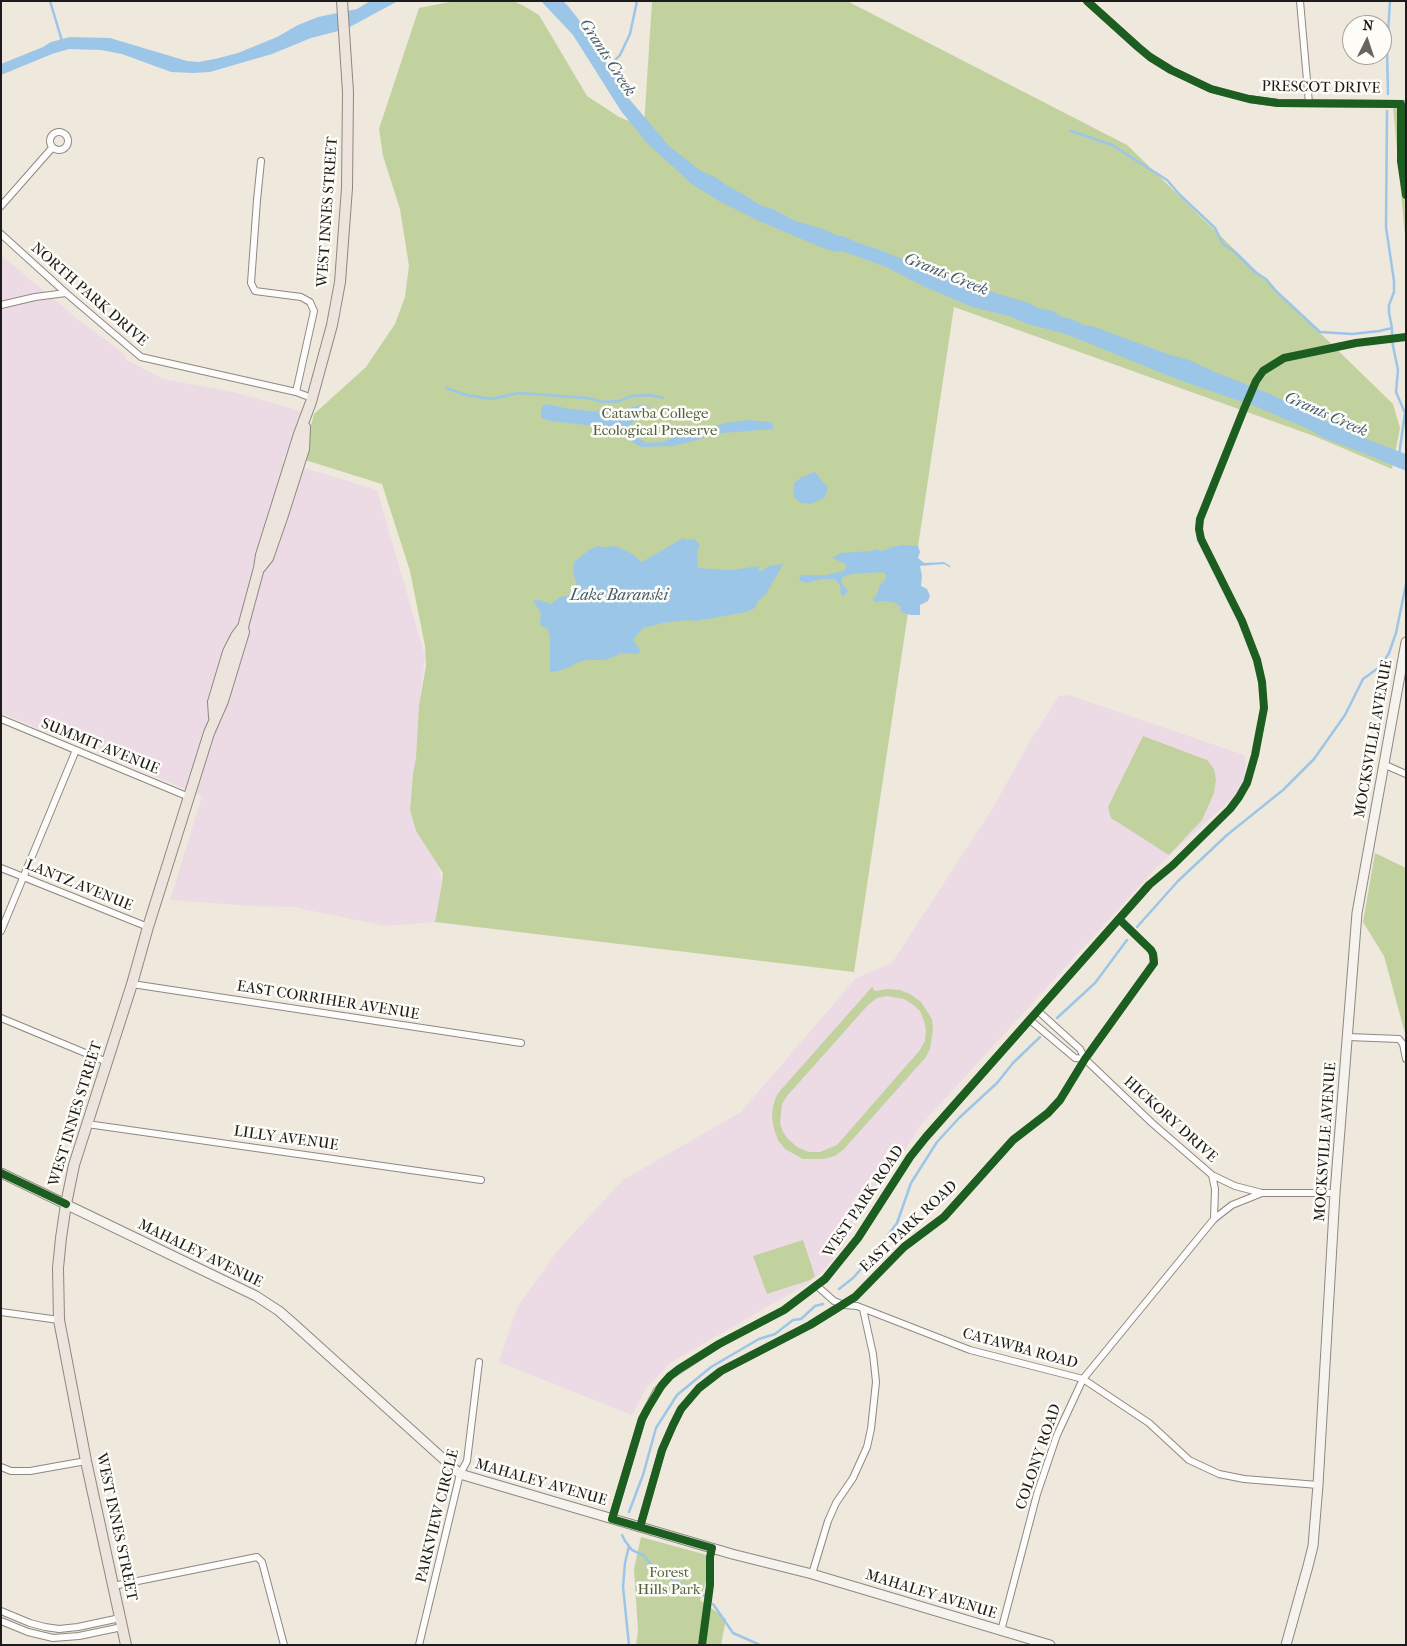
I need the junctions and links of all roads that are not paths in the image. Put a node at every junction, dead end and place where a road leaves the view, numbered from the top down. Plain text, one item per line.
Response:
1 (342, 1) edge
2 (1087, 1) edge
3 (1300, 1) edge
4 (1309, 103) junction
5 (1406, 104) edge
6 (52, 148) dead end
7 (261, 161) dead end
8 (1, 206) edge
9 (1, 234) edge
10 (66, 293) junction
11 (1, 306) edge
12 (296, 392) junction
13 (312, 398) junction
14 (1406, 642) edge
15 (1, 720) edge
16 (76, 750) junction
17 (1383, 764) junction
18 (1406, 774) edge
19 (189, 797) junction
20 (1, 868) edge
21 (24, 877) junction
22 (1149, 886) dead end
23 (1119, 919) junction
24 (148, 927) junction
25 (1, 931) edge
26 (132, 984) junction
27 (1038, 1011) junction
28 (1, 1018) edge
29 (1030, 1020) junction
30 (1348, 1036) junction
31 (521, 1043) dead end
32 (1084, 1059) junction
33 (1406, 1059) edge
34 (107, 1062) junction
35 (87, 1124) junction
36 (1, 1174) edge
37 (1212, 1175) junction
38 (481, 1180) dead end
39 (1262, 1193) junction
40 (1335, 1193) junction
41 (66, 1204) junction
42 (1214, 1219) junction
43 (818, 1286) junction
44 (844, 1305) junction
45 (863, 1309) junction
46 (1, 1312) edge
47 (59, 1320) junction
48 (479, 1362) dead end
49 (1083, 1379) junction
50 (86, 1461) junction
51 (1, 1466) edge
52 (460, 1474) junction
53 (1318, 1485) junction
54 (612, 1519) junction
55 (640, 1527) junction
56 (812, 1574) junction
57 (113, 1586) junction
58 (1, 1611) edge
59 (1, 1621) edge
60 (121, 1622) junction
61 (1001, 1631) junction
62 (126, 1645) edge
63 (284, 1645) edge
64 (419, 1645) edge
65 (1050, 1645) edge
66 (1286, 1645) edge

1 - 13 main road, WEST INNES STREET
2 - 4 street, PRESCOT DRIVE
3 - 4 street
4 - 5 street, PRESCOT DRIVE
6 - 8 street
7 - 12 street
9 - 10 street, NORTH PARK DRIVE
10 - 11 street
10 - 12 street, NORTH PARK DRIVE
12 - 13 street, NORTH PARK DRIVE
13 - 19 main road, WEST INNES STREET
14 - 17 street, MOCKSVILLE AVENUE
15 - 16 street, SUMMIT AVENUE
16 - 19 street, SUMMIT AVENUE
16 - 21 street
17 - 18 street
17 - 30 street, MOCKSVILLE AVENUE
19 - 24 main road, WEST INNES STREET
20 - 21 street, LANTZ AVENUE
21 - 24 street, LANTZ AVENUE
21 - 25 street
22 - 23 street, WEST PARK ROAD
23 - 27 street, WEST PARK ROAD
23 - 32 street, EAST PARK ROAD
24 - 26 main road, WEST INNES STREET
26 - 31 street, EAST CORRIHER AVENUE
26 - 34 main road, WEST INNES STREET
27 - 29 street, WEST PARK ROAD
27 - 32 street, HICKORY DRIVE
28 - 34 street
29 - 32 street, HICKORY DRIVE
29 - 43 street, WEST PARK ROAD
30 - 33 street
30 - 40 street, MOCKSVILLE AVENUE
32 - 37 street, HICKORY DRIVE
32 - 44 street, EAST PARK ROAD
34 - 35 main road, WEST INNES STREET
35 - 38 street, LILLY AVENUE
35 - 41 main road, WEST INNES STREET
36 - 41 street, MAHALEY AVENUE
37 - 39 street, HICKORY DRIVE
37 - 42 street
39 - 40 street, HICKORY DRIVE
39 - 42 street, COLONY ROAD
40 - 53 street, MOCKSVILLE AVENUE
41 - 47 main road, WEST INNES STREET
41 - 52 street, MAHALEY AVENUE
42 - 49 street, COLONY ROAD
43 - 44 street, CATAWBA ROAD
43 - 54 street, WEST PARK ROAD
44 - 45 street, CATAWBA ROAD
44 - 55 street, EAST PARK ROAD
45 - 49 street, CATAWBA ROAD
45 - 56 street
46 - 47 street
47 - 50 main road, WEST INNES STREET
48 - 52 street, PARKVIEW CIRCLE
49 - 53 street, CATAWBA ROAD
49 - 61 street, COLONY ROAD
50 - 51 street
50 - 57 main road, WEST INNES STREET
52 - 54 street, MAHALEY AVENUE
52 - 64 street, PARKVIEW CIRCLE
53 - 66 street, MOCKSVILLE AVENUE
54 - 55 street, MAHALEY AVENUE
55 - 56 street, MAHALEY AVENUE
56 - 61 street, MAHALEY AVENUE
57 - 60 main road, WEST INNES STREET
57 - 63 street
58 - 60 street
59 - 60 street
60 - 62 main road, WEST INNES STREET
61 - 65 street, MAHALEY AVENUE

